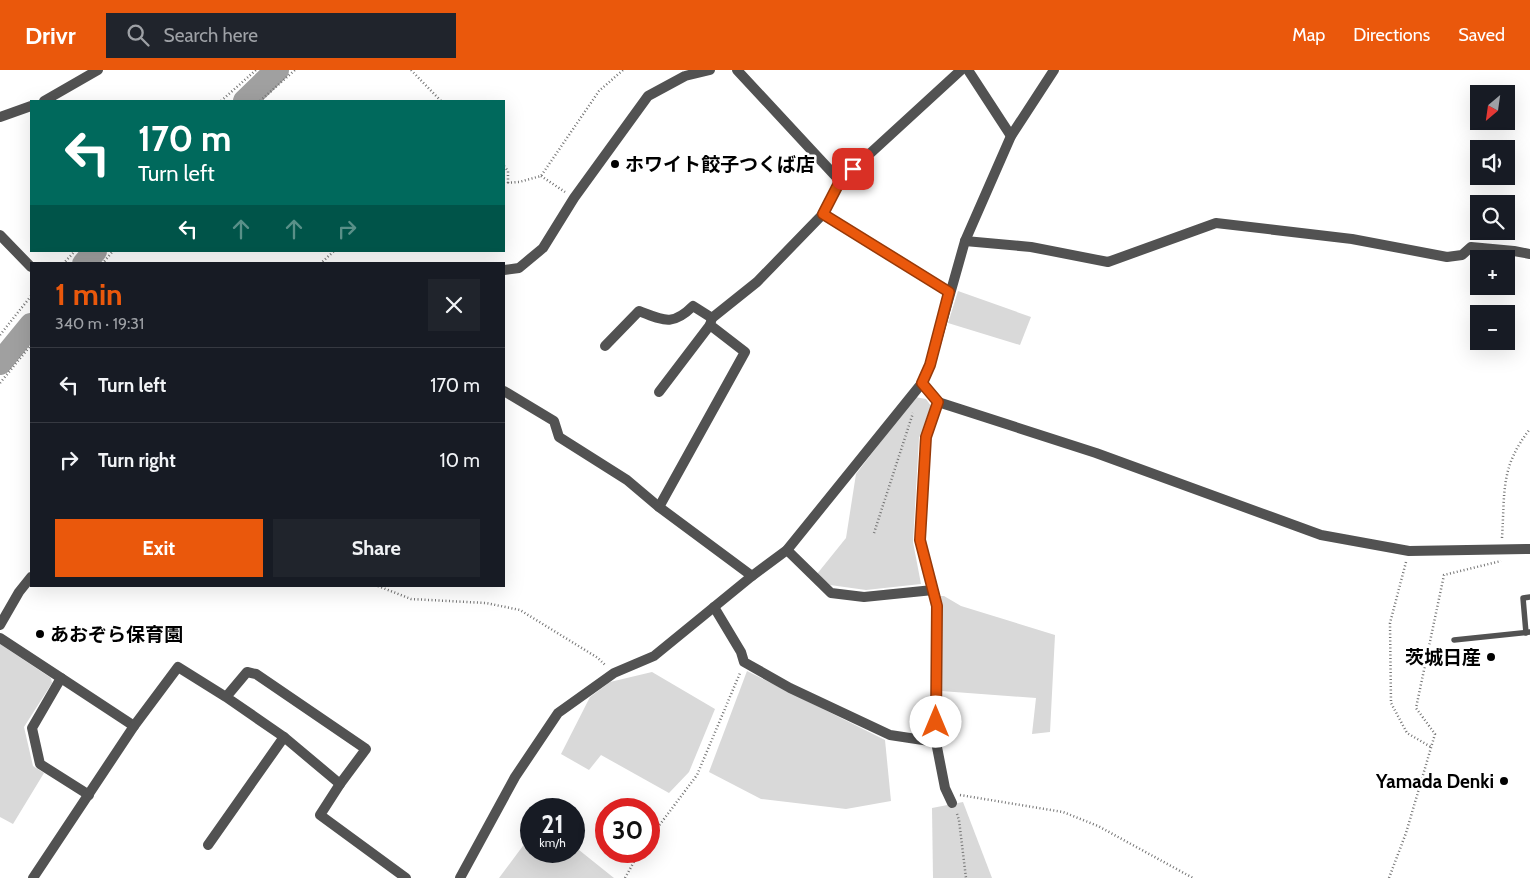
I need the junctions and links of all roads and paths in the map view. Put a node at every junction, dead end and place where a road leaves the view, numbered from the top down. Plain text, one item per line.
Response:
1 (98, 70) edge
2 (256, 70) edge
3 (295, 70) edge
4 (411, 70) edge
5 (623, 70) edge
6 (710, 70) edge
7 (737, 70) edge
8 (961, 70) edge
9 (968, 70) edge
10 (1054, 70) edge
11 (46, 100) edge
12 (222, 100) edge
13 (261, 100) edge
14 (440, 100) edge
15 (30, 106) edge
16 (0, 117) edge
17 (1011, 136) junction
18 (505, 167) edge
19 (541, 176) junction
20 (840, 181) junction
21 (508, 182) junction
22 (505, 183) edge
23 (574, 198) junction
24 (823, 214) junction
25 (0, 235) edge
26 (965, 241) junction
27 (74, 252) edge
28 (112, 252) edge
29 (333, 252) edge
30 (1530, 254) edge
31 (65, 262) edge
32 (104, 262) edge
33 (322, 262) edge
34 (30, 266) edge
35 (505, 270) edge
36 (949, 292) junction
37 (30, 297) edge
38 (711, 322) junction
39 (0, 335) edge
40 (605, 346) dead end
41 (30, 347) edge
42 (0, 383) edge
43 (922, 383) junction
44 (505, 392) edge
45 (659, 392) dead end
46 (938, 402) junction
47 (914, 410) dead end
48 (659, 507) junction
49 (874, 533) dead end
50 (1530, 549) edge
51 (787, 550) junction
52 (1409, 551) junction
53 (752, 576) junction
54 (30, 578) edge
55 (381, 587) edge
56 (933, 590) junction
57 (1530, 597) edge
58 (714, 607) junction
59 (0, 626) edge
60 (1528, 632) edge
61 (0, 638) edge
62 (1454, 640) dead end
63 (744, 662) junction
64 (614, 673) junction
65 (61, 678) junction
66 (226, 697) junction
67 (134, 726) junction
68 (284, 737) junction
69 (936, 742) junction
70 (1431, 747) dead end
71 (340, 784) junction
72 (945, 788) junction
73 (89, 795) junction
74 (952, 803) joint
75 (660, 824) edge
76 (208, 845) dead end
77 (633, 863) edge
78 (33, 878) edge
79 (406, 878) edge
80 (460, 878) edge
81 (625, 878) edge
82 (966, 878) edge
83 (1194, 878) edge

1 - 11 street
2 - 12 path
3 - 13 path
4 - 14 path
5 - 19 path
6 - 23 street
7 - 20 street
8 - 20 street
9 - 17 street
10 - 17 street
15 - 16 street
17 - 26 street
18 - 21 path
19 - 21 path
19 - 23 path
20 - 24 street
21 - 22 path
23 - 35 street
24 - 36 street
24 - 38 street
25 - 34 street
26 - 30 street
26 - 36 street
27 - 31 path
28 - 32 path
29 - 33 path
36 - 43 street
37 - 39 path
38 - 40 street
38 - 45 street
38 - 48 street
41 - 42 path
43 - 46 street
43 - 51 street
44 - 48 street
46 - 52 street
46 - 56 street
47 - 49 path
48 - 53 street
50 - 52 street
51 - 53 street
51 - 56 street
52 - 70 path
53 - 58 street
54 - 59 street
55 - 64 path
56 - 69 street
57 - 60 lane
58 - 63 street
58 - 64 street
60 - 62 lane
61 - 65 street
63 - 69 street
63 - 75 path
64 - 80 street
65 - 67 street
65 - 73 street
66 - 67 street
66 - 68 street
66 - 71 street
67 - 73 street
68 - 71 street
68 - 76 street
69 - 72 street
71 - 79 street
72 - 74 street
72 - 83 path
73 - 78 street
74 - 82 path
77 - 81 path

